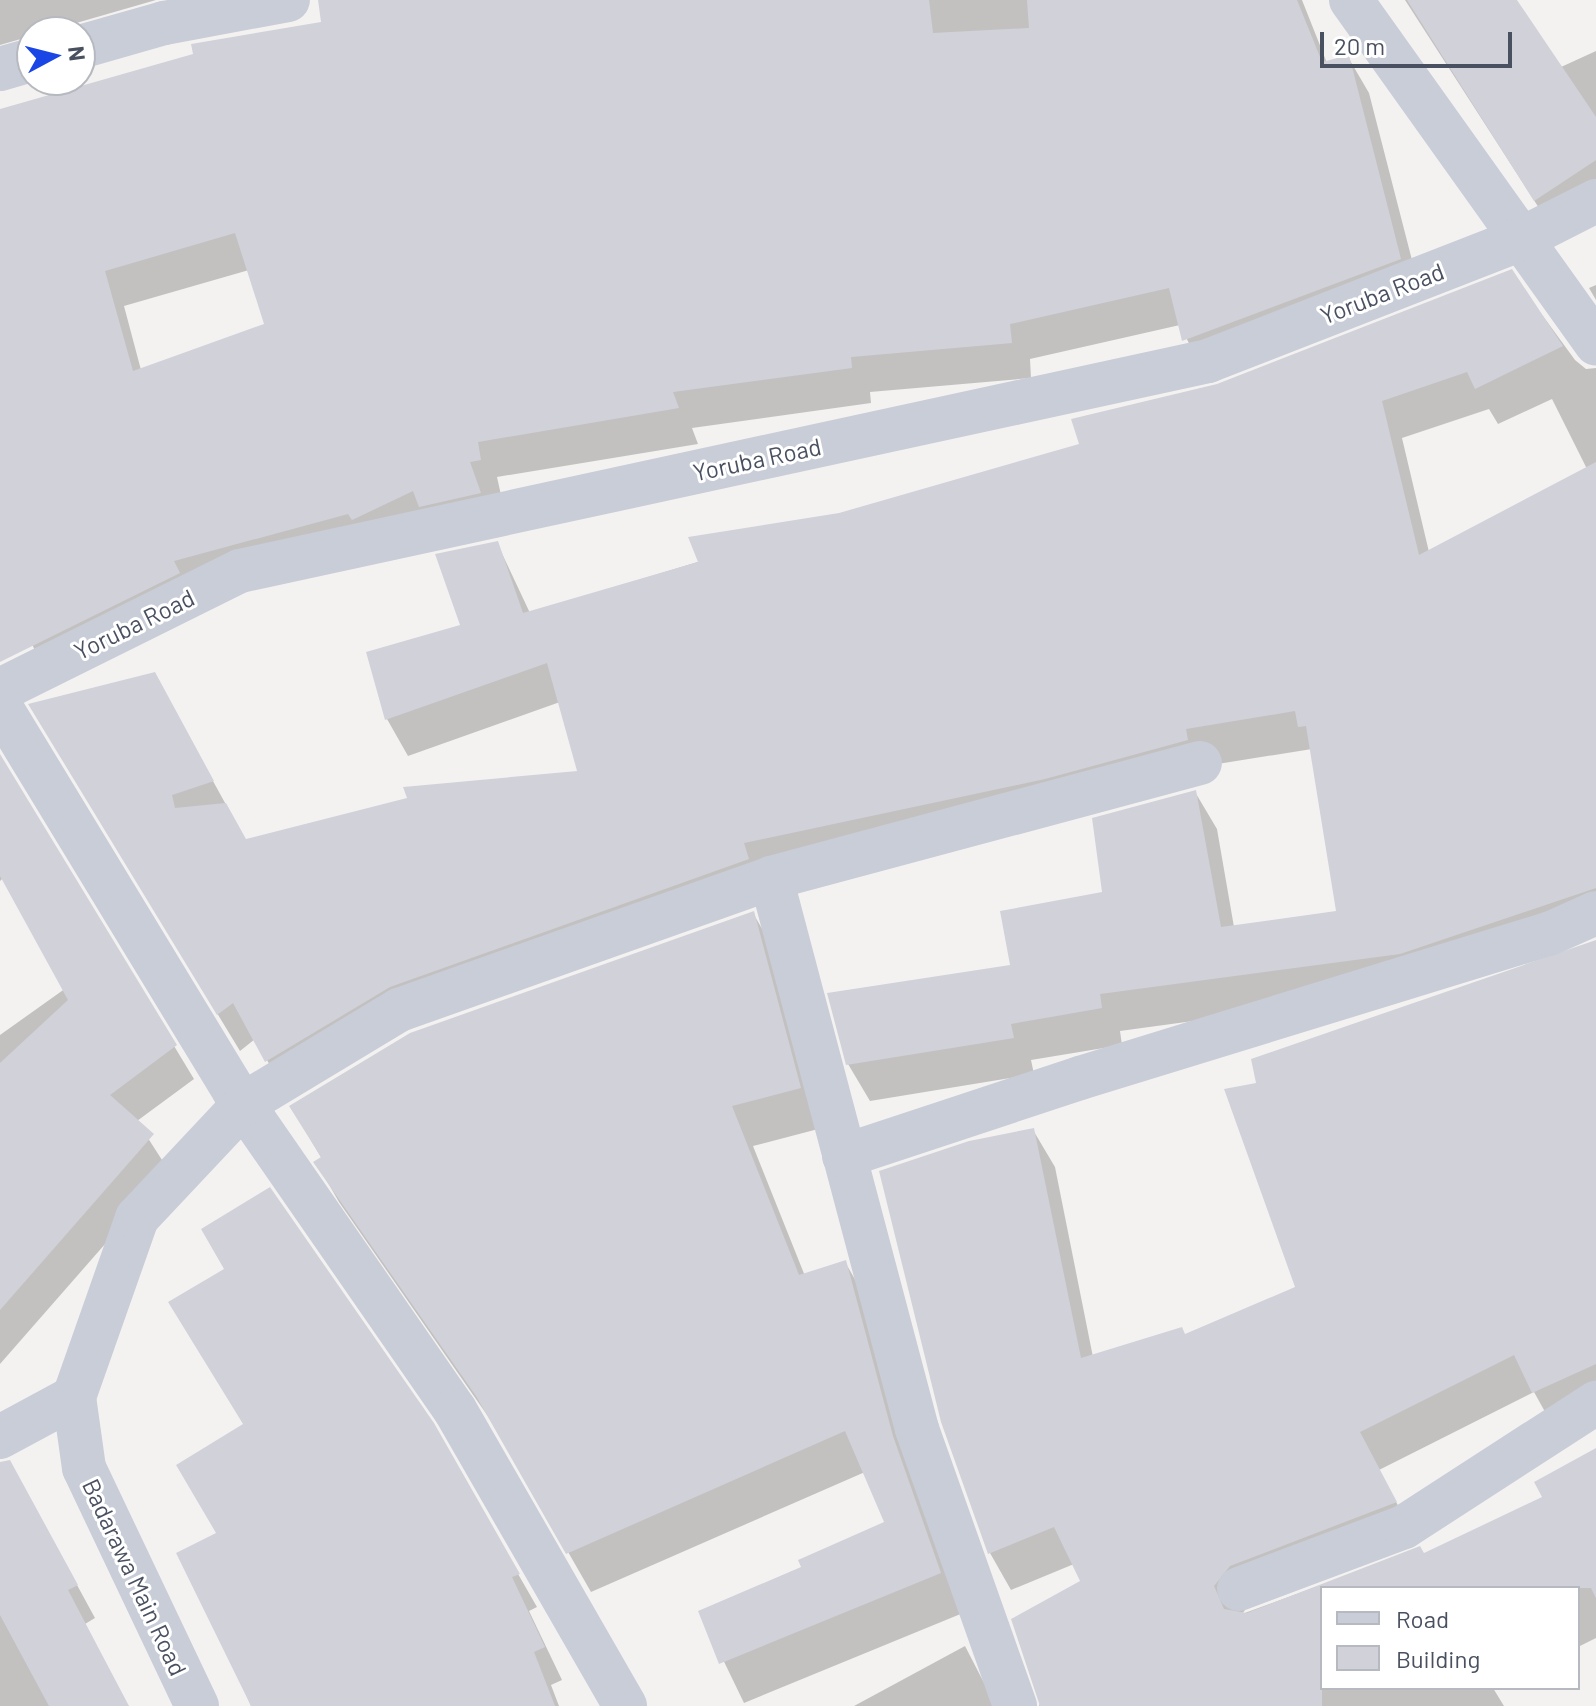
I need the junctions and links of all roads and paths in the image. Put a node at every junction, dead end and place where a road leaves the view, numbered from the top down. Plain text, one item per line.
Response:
1 (288, 0) edge
2 (1351, 0) edge
3 (96, 42) edge
4 (1596, 201) edge
5 (1521, 239) junction
6 (1596, 344) edge
7 (0, 690) edge
8 (0, 706) edge
9 (1200, 763) dead end
10 (771, 878) junction
11 (1596, 913) edge
12 (245, 1103) junction
13 (844, 1156) junction
14 (74, 1397) junction
15 (1596, 1403) edge
16 (0, 1437) edge
17 (1239, 1589) dead end
18 (197, 1706) edge
19 (625, 1706) edge
20 (1015, 1706) edge

1 - 3 street
2 - 5 street
4 - 5 street, Yoruba Road
5 - 6 street
5 - 7 street, Yoruba Road
8 - 12 street
9 - 10 street
10 - 12 street
10 - 13 street
11 - 13 street
12 - 14 street
12 - 19 street
13 - 20 street
14 - 16 street
14 - 18 street, Badarawa Main Road
15 - 17 street

